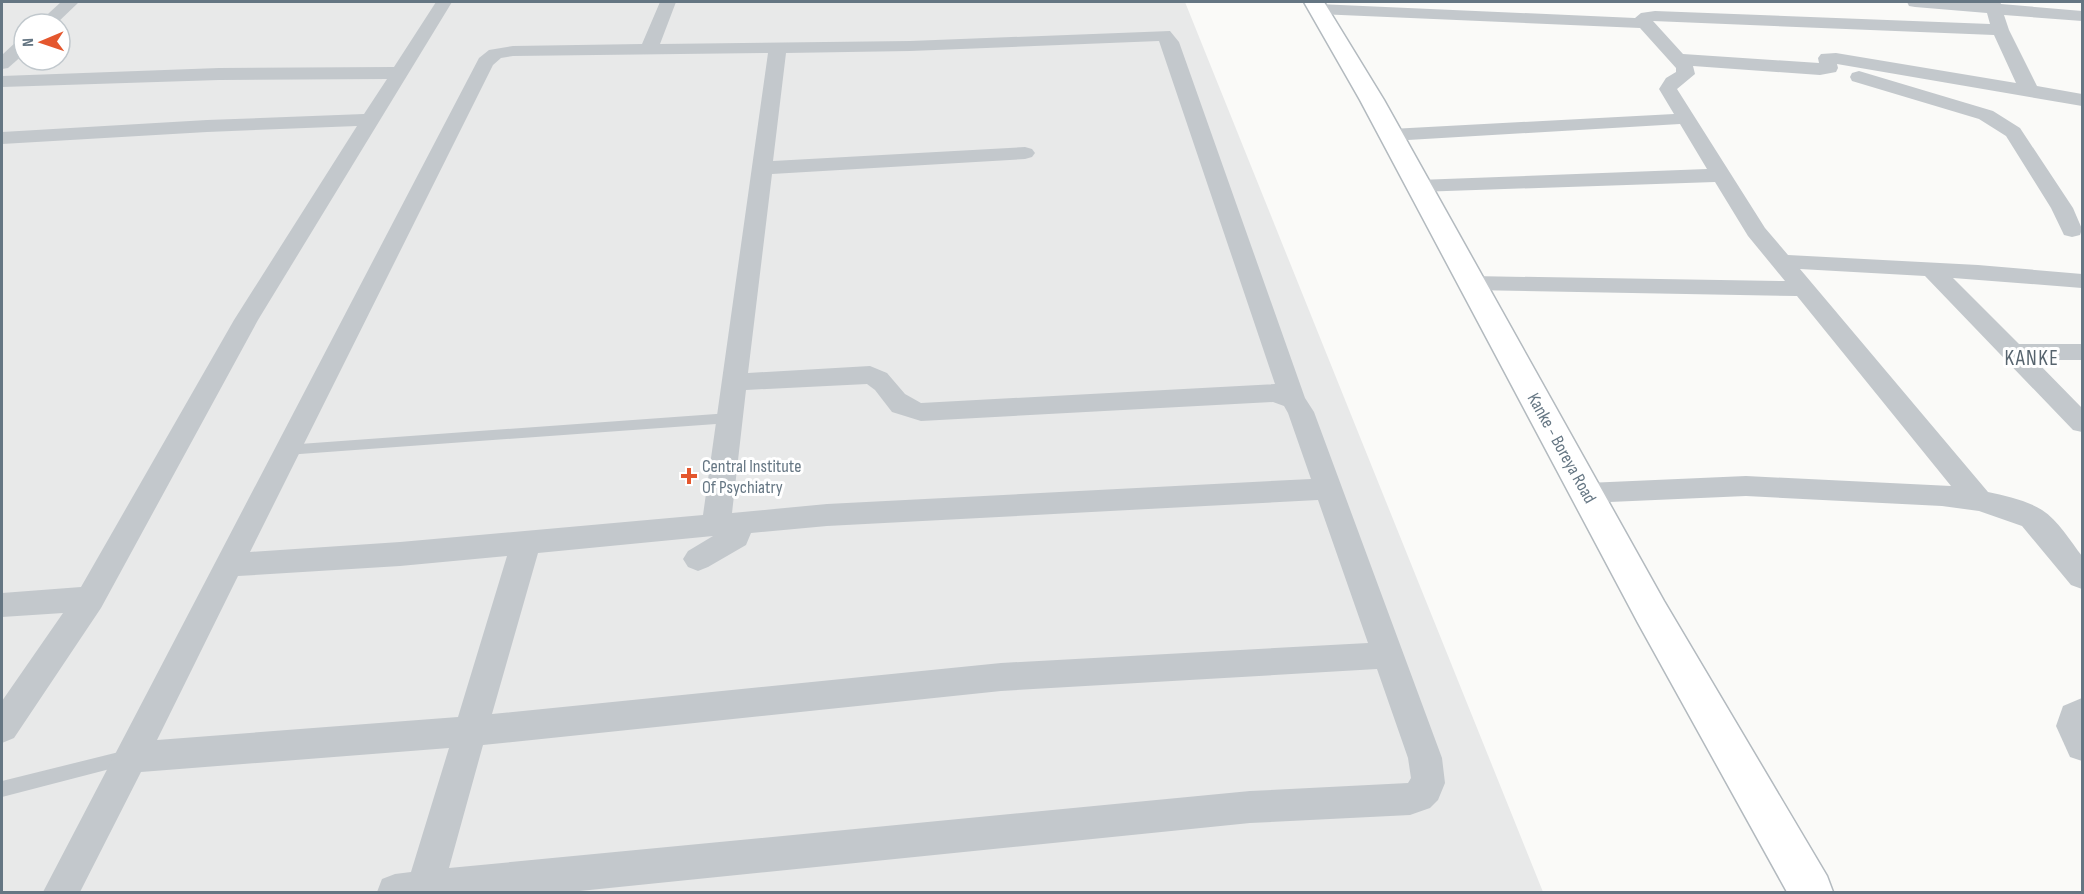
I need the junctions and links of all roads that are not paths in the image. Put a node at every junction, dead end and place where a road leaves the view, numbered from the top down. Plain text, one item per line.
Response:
1 (71, 2) edge
2 (444, 2) edge
3 (668, 2) edge
4 (1917, 2) edge
5 (1316, 5) edge
6 (1993, 5) edge
7 (60, 12) edge
8 (1641, 13) edge
9 (2082, 16) edge
10 (2000, 30) junction
11 (778, 48) junction
12 (649, 50) junction
13 (1678, 59) junction
14 (1829, 68) junction
15 (400, 72) junction
16 (2, 81) edge
17 (2026, 90) junction
18 (2082, 100) edge
19 (371, 120) junction
20 (1673, 120) dead end
21 (1391, 135) junction
22 (2, 138) edge
23 (1025, 153) dead end
24 (762, 168) junction
25 (1722, 175) junction
26 (1418, 186) junction
27 (2072, 230) dead end
28 (1780, 261) junction
29 (1932, 270) junction
30 (2082, 281) edge
31 (1471, 283) junction
32 (1803, 289) junction
33 (2012, 352) junction
34 (2082, 352) edge
35 (734, 382) junction
36 (1293, 400) junction
37 (730, 418) junction
38 (2082, 423) edge
39 (286, 450) junction
40 (1328, 489) junction
41 (1587, 493) junction
42 (1979, 500) junction
43 (728, 523) junction
44 (526, 542) junction
45 (698, 559) dead end
46 (227, 565) junction
47 (2082, 577) edge
48 (90, 599) junction
49 (2, 605) edge
50 (1388, 655) junction
51 (2082, 713) edge
52 (2, 728) edge
53 (471, 731) junction
54 (2082, 746) edge
55 (130, 757) junction
56 (2, 789) edge
57 (409, 891) edge
58 (61, 892) edge
59 (1811, 892) edge

1 - 7 street
2 - 15 street
3 - 12 street
4 - 6 street
5 - 8 street
5 - 21 street, Kanke - Boreya Road
6 - 9 street
6 - 10 street
8 - 10 street
8 - 13 street
10 - 17 street
11 - 12 street
11 - 24 street
11 - 36 street
12 - 39 street
13 - 14 street
13 - 25 street
14 - 17 street
14 - 27 street
15 - 16 street
15 - 19 street
17 - 18 street
19 - 22 street
19 - 48 street
20 - 21 street
21 - 26 street, Kanke - Boreya Road
23 - 24 street
24 - 35 street
25 - 26 street
25 - 28 street
26 - 31 street, Kanke - Boreya Road
28 - 29 street
28 - 32 street
29 - 30 street
29 - 33 street
31 - 32 street
31 - 41 street, Kanke - Boreya Road
32 - 42 street
33 - 34 street
33 - 38 street
35 - 36 street
35 - 37 street
36 - 40 street
37 - 39 lane
37 - 43 street
39 - 46 street
40 - 43 street
40 - 50 street
41 - 42 street
41 - 59 street, Kanke - Boreya Road
42 - 47 street
43 - 44 street
43 - 45 street
44 - 46 street
44 - 53 street
46 - 55 street
48 - 49 street
48 - 52 street
50 - 53 street
50 - 57 street
51 - 54 street
53 - 55 street
53 - 57 street
55 - 56 lane
55 - 58 street

